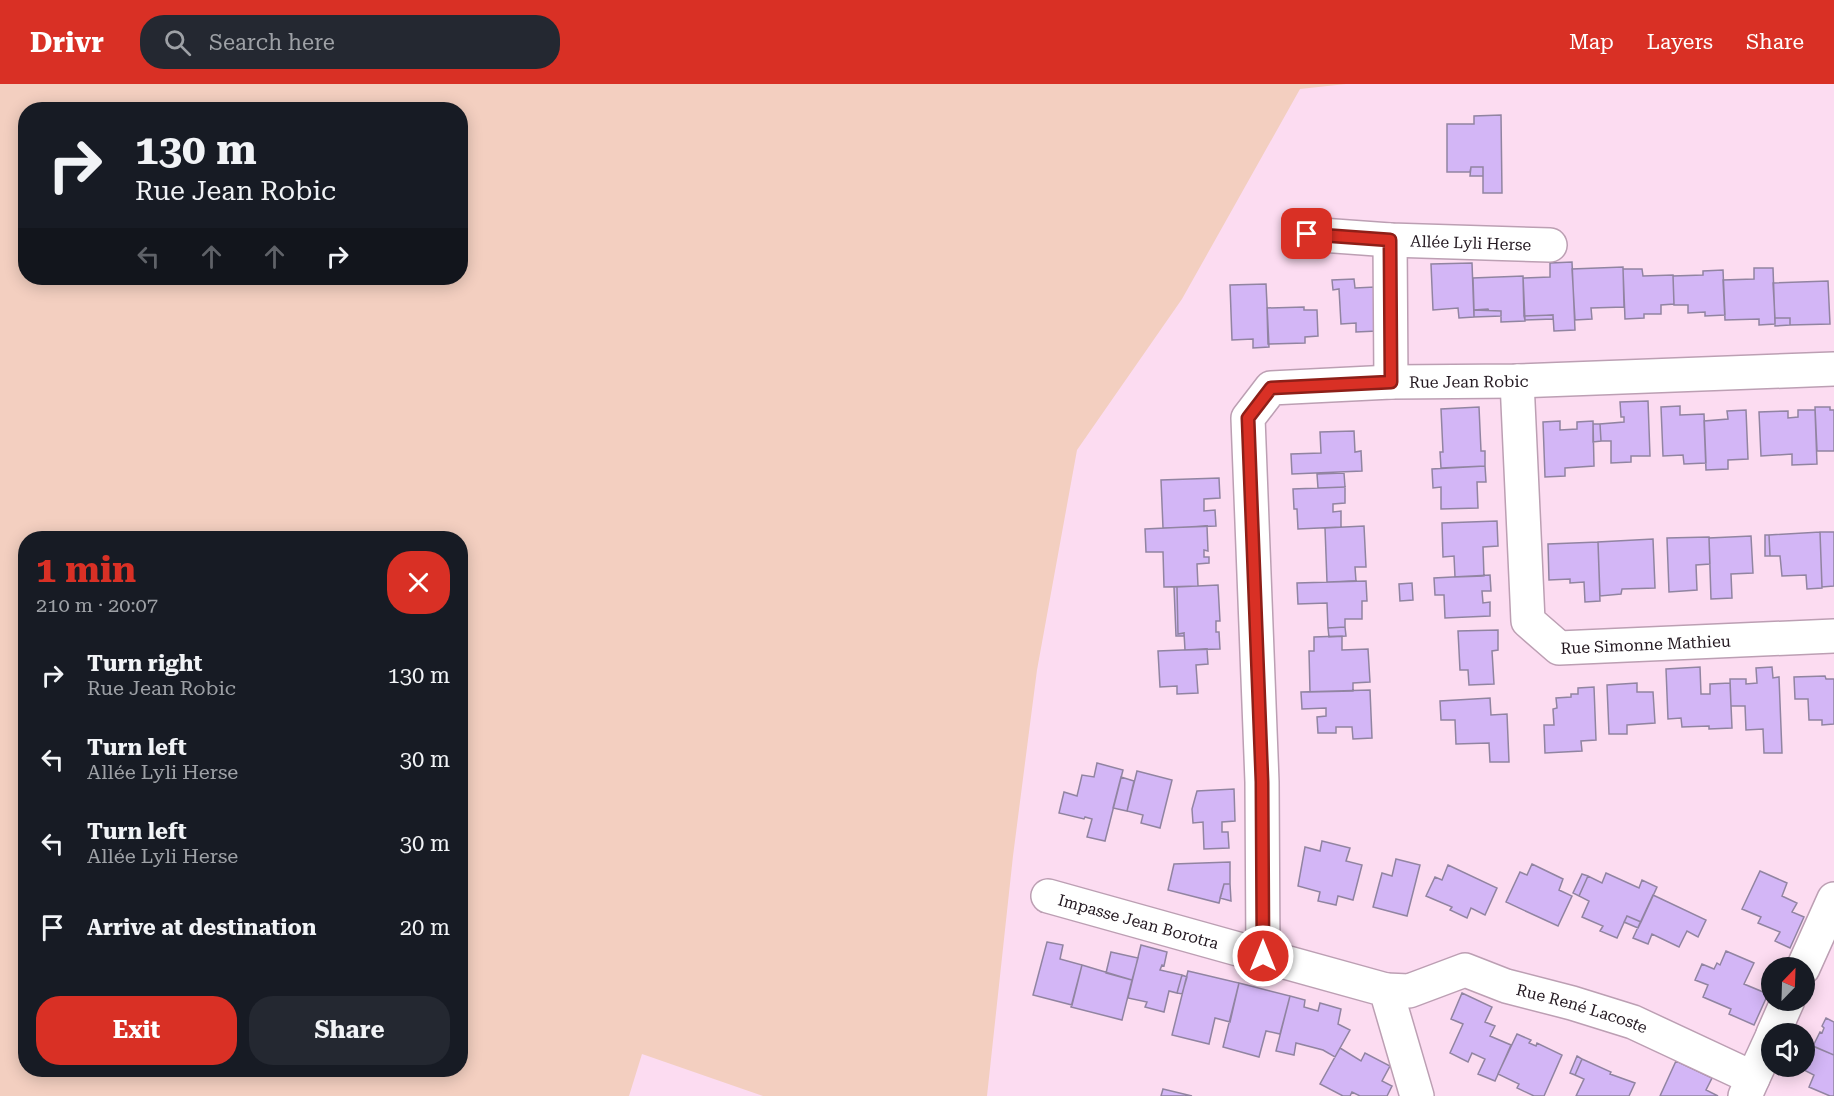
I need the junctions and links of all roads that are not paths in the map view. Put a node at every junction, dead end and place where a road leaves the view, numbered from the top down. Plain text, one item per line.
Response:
1 (1307, 234) dead end
2 (1390, 240) junction
3 (1550, 245) dead end
4 (1834, 369) edge
5 (1517, 381) junction
6 (1391, 382) junction
7 (1834, 636) edge
8 (1048, 896) dead end
9 (1834, 900) edge
10 (1263, 956) junction
11 (1808, 957) edge
12 (1386, 990) junction
13 (1761, 1060) edge
14 (1749, 1087) edge
15 (1417, 1096) edge

1 - 2 street, Allée Lyli Herse
2 - 3 street, Allée Lyli Herse
2 - 6 street, Allée Lyli Herse
4 - 5 street, Rue Jean Robic
5 - 6 street, Rue Jean Robic
5 - 7 street, Rue Simonne Mathieu
6 - 10 street, Rue Jean Robic
8 - 10 street, Impasse Jean Borotra
9 - 11 street
10 - 12 street
12 - 14 street, Rue René Lacoste
12 - 15 street
13 - 14 street

